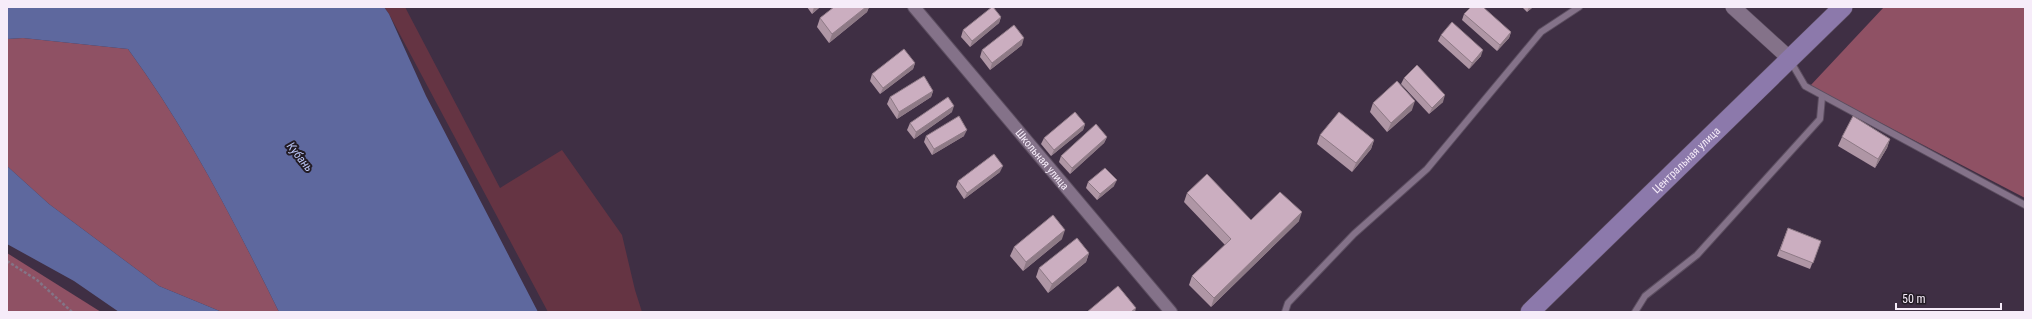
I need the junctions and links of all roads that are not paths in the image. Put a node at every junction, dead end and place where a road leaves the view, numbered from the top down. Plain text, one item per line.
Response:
1 (914, 7) edge
2 (1578, 7) edge
3 (1733, 7) edge
4 (1843, 7) edge
5 (1790, 58) junction
6 (1822, 97) junction
7 (2025, 205) edge
8 (1171, 312) edge
9 (1285, 312) edge
10 (1530, 312) edge
11 (1635, 312) edge

1 - 8 street, Школьная улица
2 - 9 lane
3 - 5 street
4 - 5 main road, Центральная улица
5 - 6 lane
5 - 10 main road, Центральная улица
6 - 7 lane
6 - 11 lane

